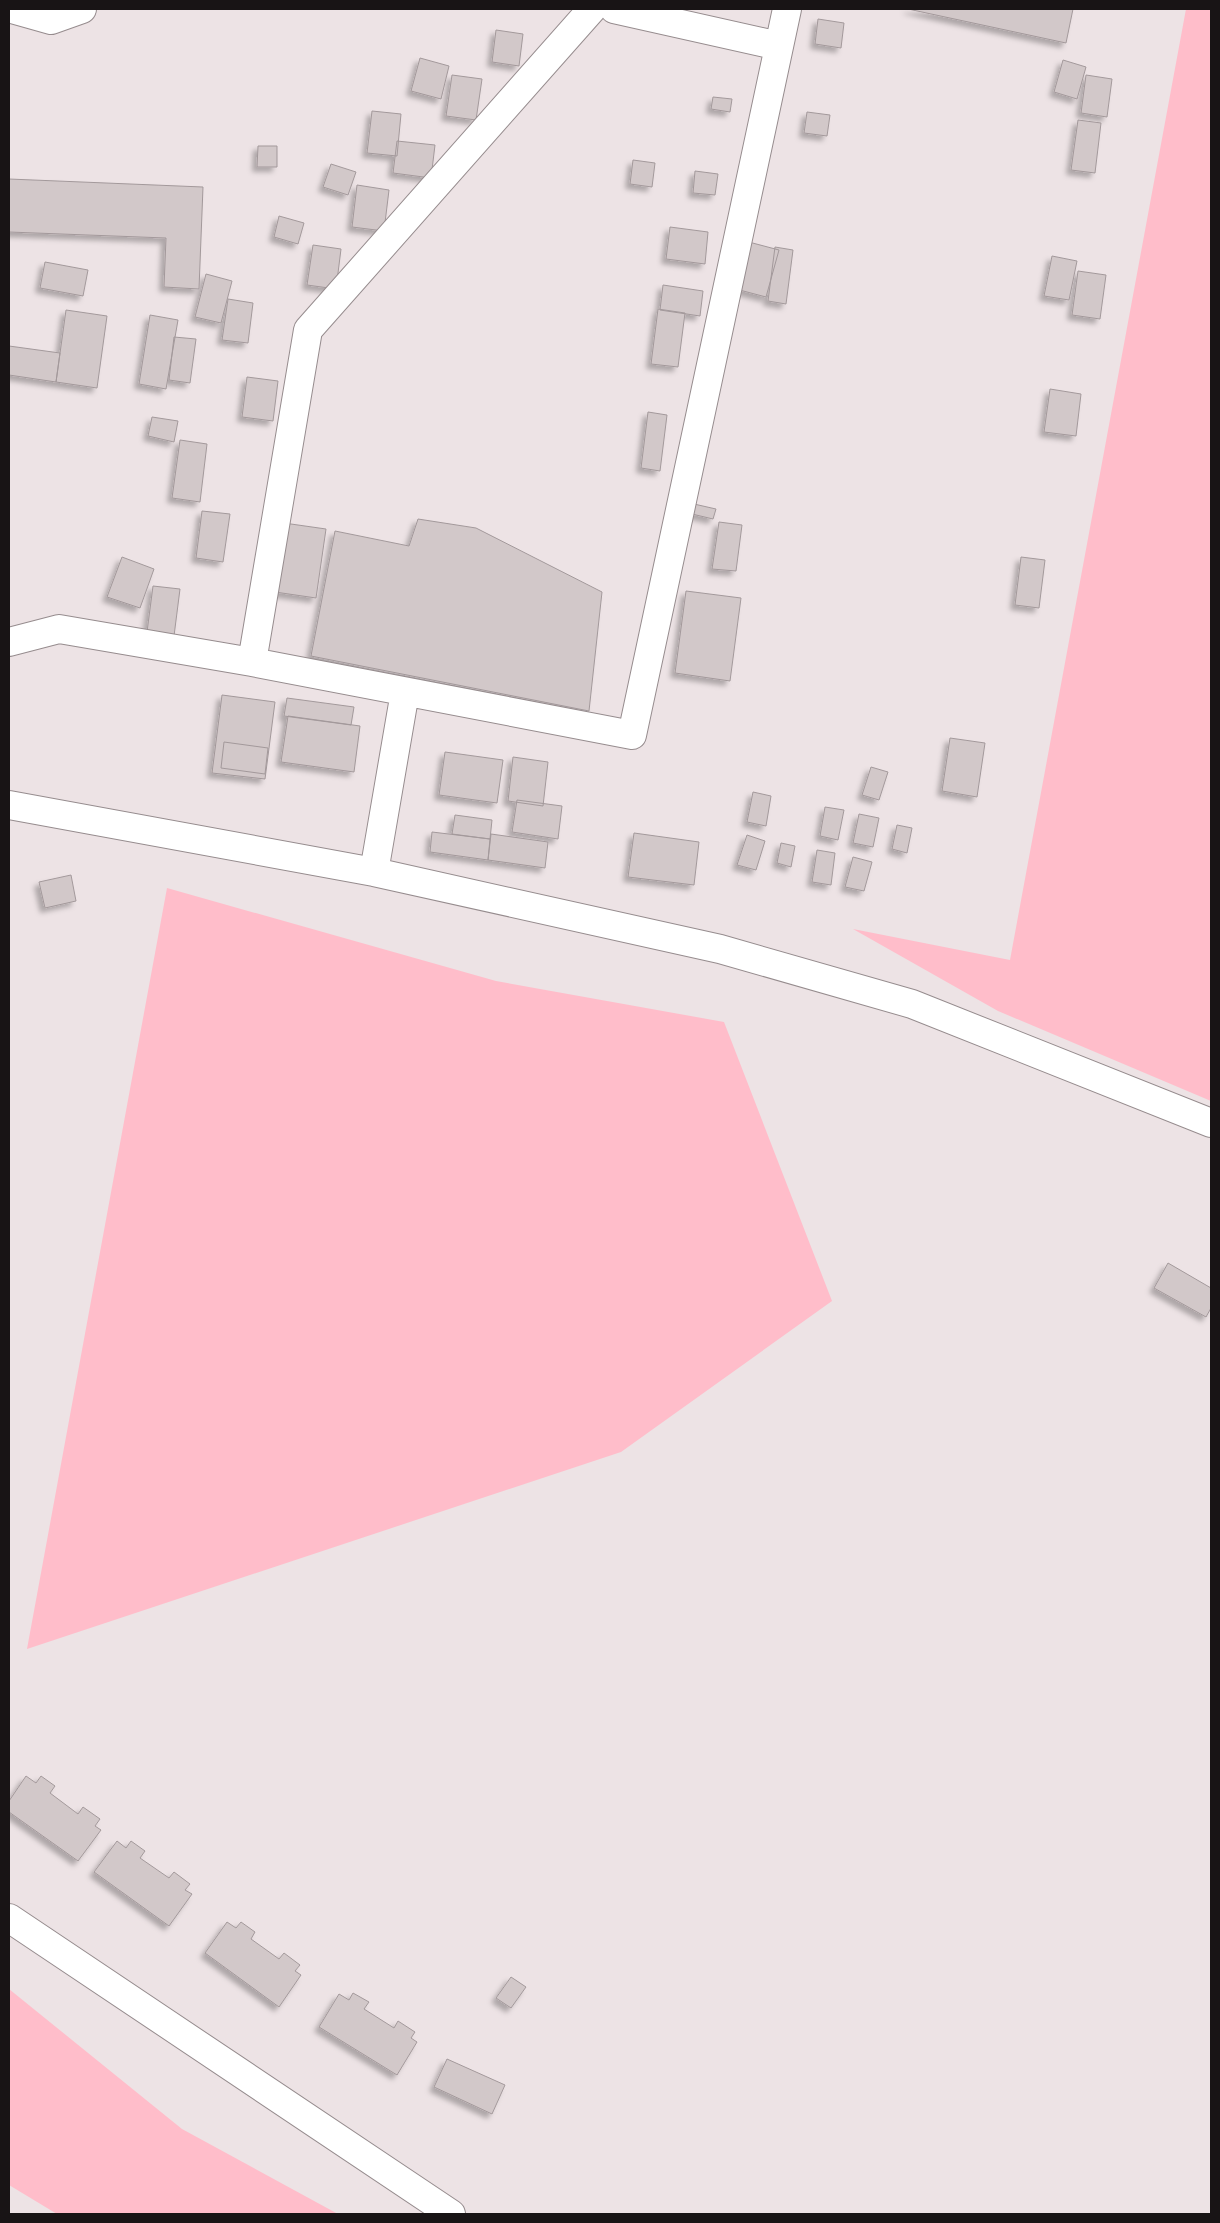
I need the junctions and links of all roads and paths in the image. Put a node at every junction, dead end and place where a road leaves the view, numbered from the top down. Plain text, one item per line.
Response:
1 (12, 9) edge
2 (82, 9) edge
3 (592, 9) edge
4 (614, 9) edge
5 (787, 9) edge
6 (779, 46) junction
7 (9, 642) edge
8 (252, 662) junction
9 (405, 692) junction
10 (9, 805) edge
11 (374, 872) junction
12 (1211, 1123) edge
13 (9, 1918) edge
14 (452, 2214) edge

1 - 2 street
3 - 8 street
4 - 6 street
5 - 6 street
6 - 9 street
7 - 8 street
8 - 9 street
9 - 11 street
10 - 11 street
11 - 12 street
13 - 14 street

